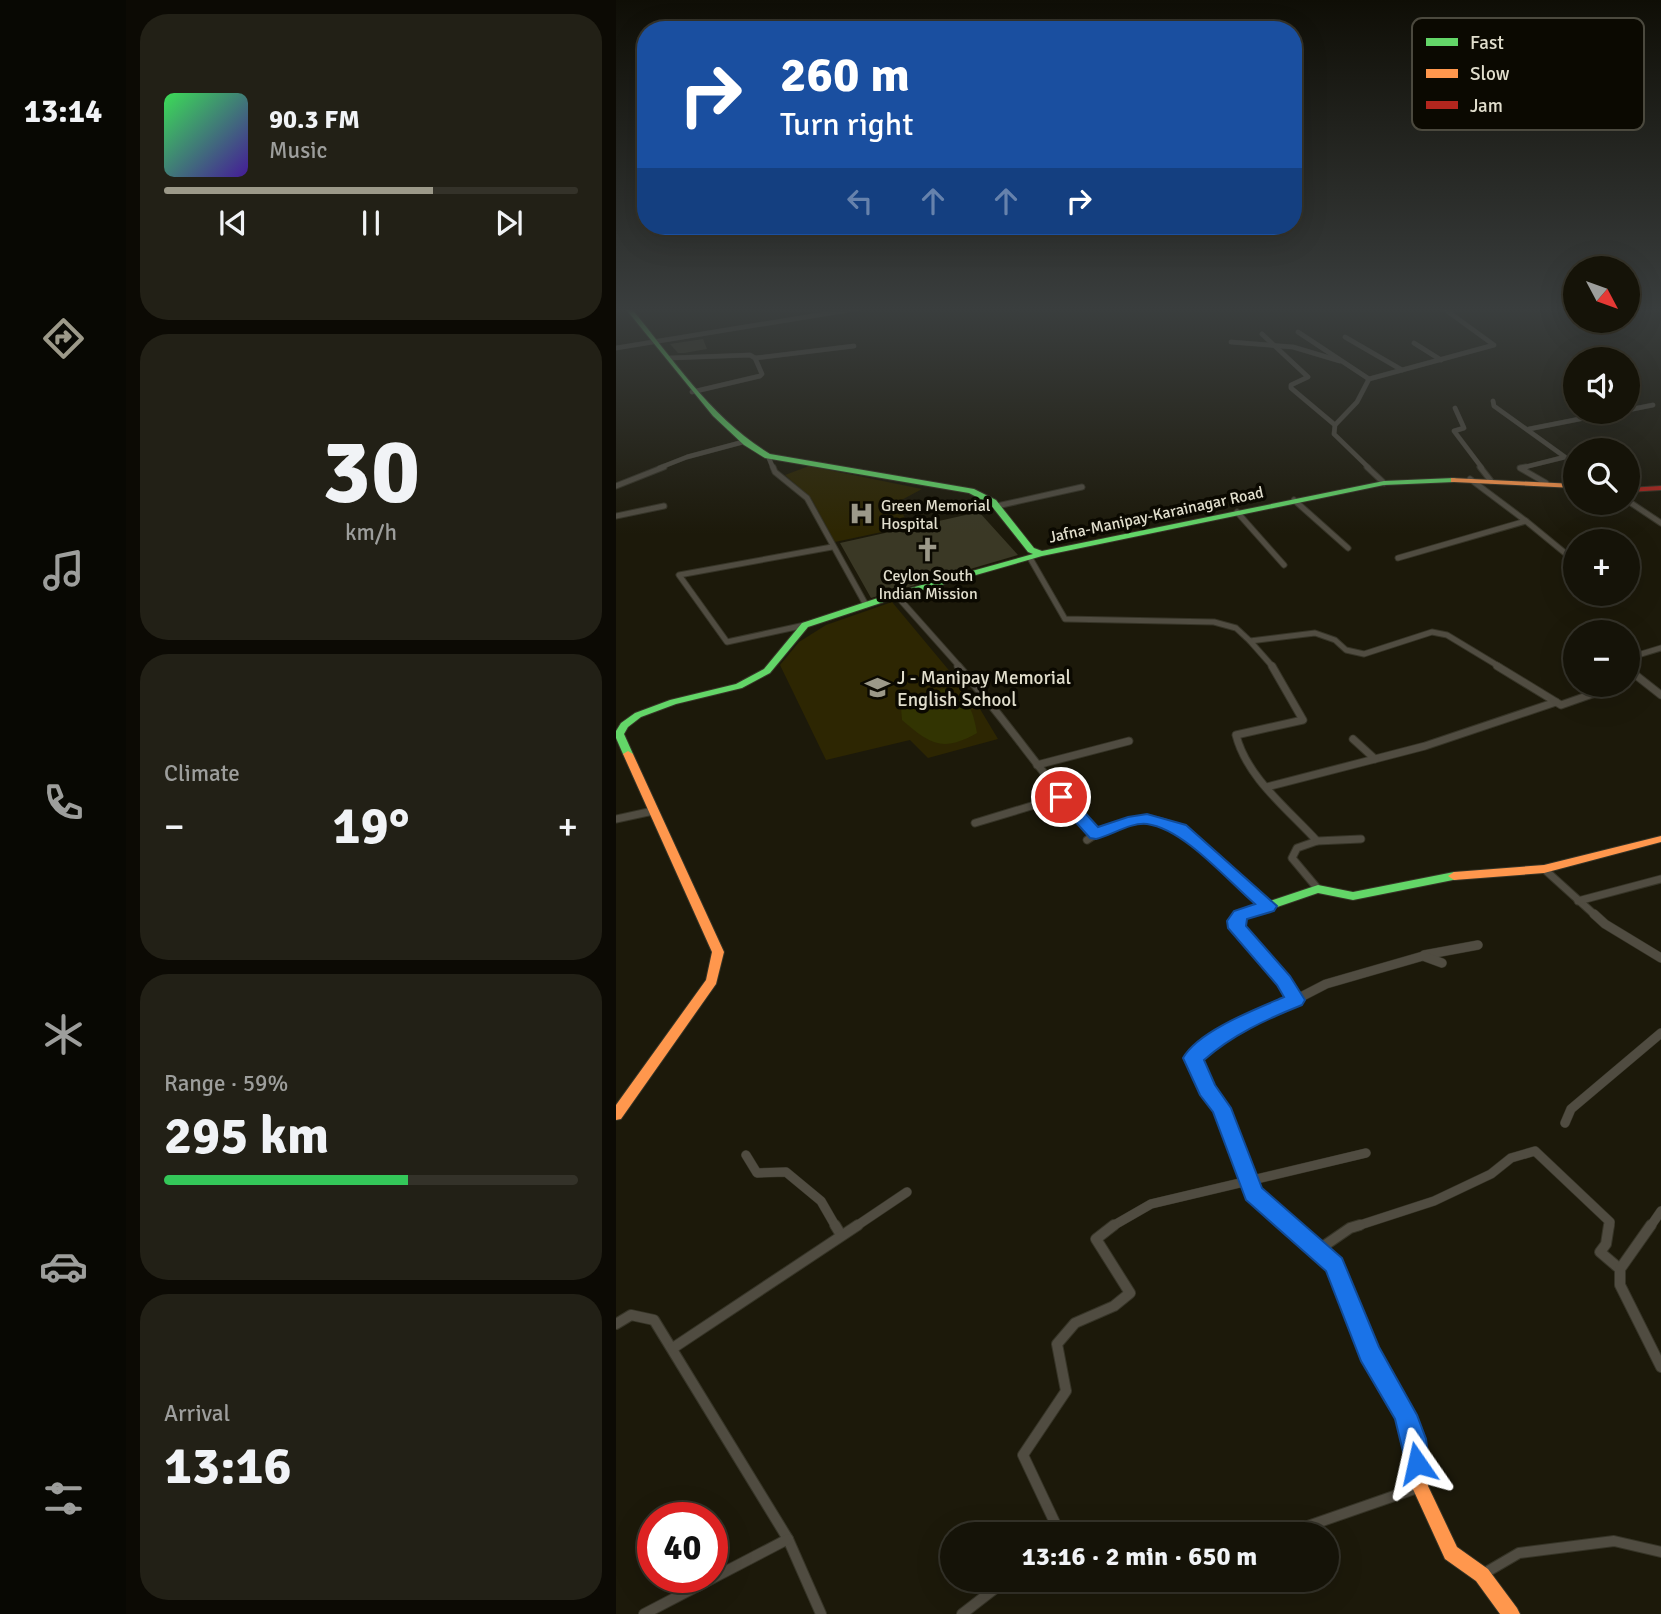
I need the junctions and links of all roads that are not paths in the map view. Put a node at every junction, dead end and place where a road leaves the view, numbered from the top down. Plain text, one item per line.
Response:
1 (687, 383) edge
2 (727, 383) edge
3 (1295, 383) edge
4 (1367, 383) edge
5 (692, 391) junction
6 (1493, 401) dead end
7 (1653, 405) dead end
8 (1455, 408) dead end
9 (1640, 408) edge
10 (1563, 422) edge
11 (1335, 425) junction
12 (1529, 429) junction
13 (743, 442) junction
14 (768, 456) junction
15 (1470, 479) junction
16 (1491, 481) junction
17 (1384, 483) junction
18 (1546, 483) junction
19 (1563, 485) edge
20 (616, 486) edge
21 (1082, 486) dead end
22 (1661, 488) edge
23 (1640, 489) edge
24 (1294, 500) junction
25 (664, 506) dead end
26 (997, 506) junction
27 (1640, 509) edge
28 (1237, 512) junction
29 (616, 516) edge
30 (1526, 522) junction
31 (1661, 523) edge
32 (832, 547) junction
33 (1348, 548) dead end
34 (1563, 552) edge
35 (1036, 556) junction
36 (1398, 558) dead end
37 (1284, 565) dead end
38 (896, 595) junction
39 (866, 605) junction
40 (805, 625) junction
41 (1250, 641) junction
42 (1661, 648) edge
43 (1640, 654) edge
44 (1640, 681) edge
45 (1661, 695) edge
46 (1584, 697) edge
47 (1556, 702) junction
48 (619, 729) edge
49 (1353, 739) dead end
50 (1129, 741) dead end
51 (1375, 759) junction
52 (1037, 765) junction
53 (1267, 787) junction
54 (1061, 797) junction
55 (653, 811) junction
56 (616, 819) edge
57 (975, 823) dead end
58 (1096, 834) junction
59 (1362, 839) dead end
60 (1661, 839) edge
61 (1087, 840) dead end
62 (1318, 841) junction
63 (1544, 869) junction
64 (1661, 878) edge
65 (1318, 889) junction
66 (1578, 901) junction
67 (1268, 906) junction
68 (1478, 945) dead end
69 (1423, 956) junction
70 (1661, 958) edge
71 (1443, 963) dead end
72 (1295, 1000) junction
73 (1661, 1033) edge
74 (616, 1115) edge
75 (1565, 1123) dead end
76 (1366, 1153) dead end
77 (746, 1155) dead end
78 (1247, 1180) junction
79 (907, 1192) dead end
80 (1661, 1210) edge
81 (842, 1235) junction
82 (1317, 1250) junction
83 (1620, 1269) junction
84 (616, 1324) edge
85 (673, 1348) junction
86 (1661, 1367) edge
87 (1420, 1487) junction
88 (1055, 1522) edge
89 (1319, 1522) edge
90 (788, 1539) junction
91 (1661, 1552) edge
92 (1482, 1574) junction
93 (990, 1592) edge
94 (643, 1614) edge
95 (821, 1614) edge
96 (962, 1614) edge
97 (1511, 1614) edge

1 - 5 street, Jafna-Manipay-Karainagar Road
2 - 5 street
3 - 11 street
4 - 11 street
5 - 13 street, Jafna-Manipay-Karainagar Road
6 - 12 street
7 - 9 street
8 - 16 street
10 - 12 street
11 - 17 street
12 - 18 street
13 - 14 street, Jafna-Manipay-Karainagar Road
13 - 20 street
14 - 26 street, Jafna-Manipay-Karainagar Road
14 - 32 street
15 - 16 street, Jafna-Manipay-Karainagar Road
15 - 17 street, Jafna-Manipay-Karainagar Road
15 - 30 street
16 - 18 street, Jafna-Manipay-Karainagar Road
17 - 24 street, Jafna-Manipay-Karainagar Road
18 - 19 street, Jafna-Manipay-Karainagar Road
21 - 26 street
22 - 23 street
24 - 28 street, Jafna-Manipay-Karainagar Road
24 - 33 street
25 - 29 street
26 - 35 street, Jafna-Manipay-Karainagar Road
27 - 31 street
28 - 35 street, Jafna-Manipay-Karainagar Road
28 - 37 street
30 - 34 street
30 - 36 street
32 - 39 street
32 - 40 street
35 - 38 street
35 - 41 street
38 - 39 street
38 - 52 street
39 - 40 street
40 - 48 street
41 - 47 street
41 - 53 street
42 - 43 street
44 - 45 street
46 - 47 street
47 - 51 street
48 - 55 street
49 - 51 street
50 - 52 street
51 - 53 street
52 - 54 street
53 - 62 street
54 - 57 street
54 - 58 street
55 - 56 street
55 - 74 street
58 - 61 street
58 - 67 street
59 - 62 street
60 - 63 street
62 - 65 street
63 - 65 street
63 - 66 street
64 - 66 street
65 - 67 street
66 - 70 street
67 - 72 street
68 - 69 street
69 - 71 street
69 - 72 street
72 - 78 street
73 - 75 street
76 - 78 street
77 - 81 street
78 - 82 street
78 - 88 street
79 - 81 street
80 - 83 street
81 - 85 street
82 - 83 street
82 - 87 street
83 - 86 street
84 - 85 street
85 - 90 street
87 - 89 street
87 - 92 street
90 - 94 street
90 - 95 street
91 - 92 street
92 - 97 street
93 - 96 street

